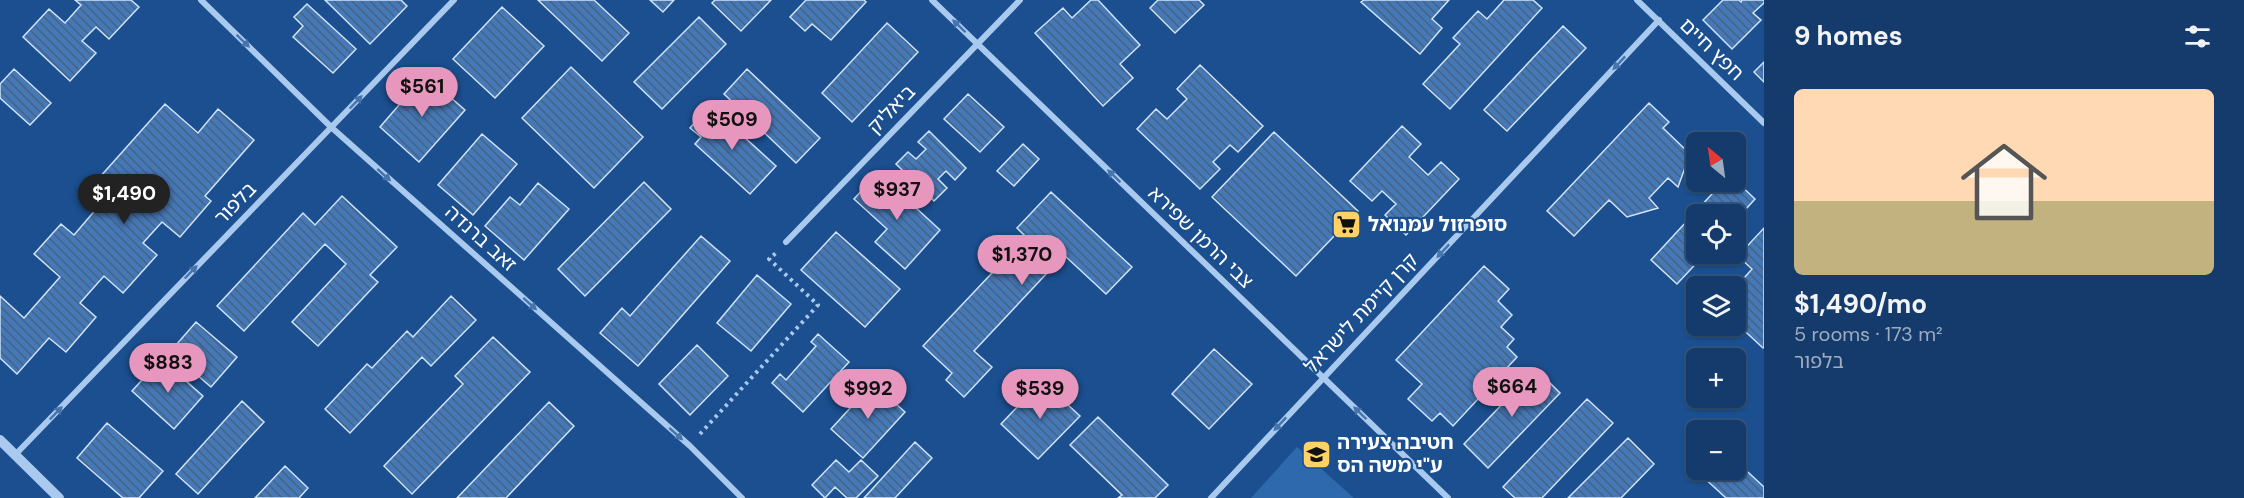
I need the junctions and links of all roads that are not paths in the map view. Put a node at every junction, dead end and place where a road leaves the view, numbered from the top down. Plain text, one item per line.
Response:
1 (201, 0) edge
2 (454, 0) edge
3 (932, 0) edge
4 (1020, 0) edge
5 (1637, 0) edge
6 (1659, 20) junction
7 (976, 43) junction
8 (1764, 123) edge
9 (331, 128) junction
10 (786, 242) road end
11 (1324, 378) junction
12 (0, 440) edge
13 (15, 455) junction
14 (59, 498) edge
15 (742, 498) edge
16 (1211, 498) edge
17 (1448, 498) edge

1 -> 9 street, זאב ברנדה
9 -> 2 street, בלפור
7 -> 3 street, צבי הרמן שפירא
4 - 7 street, ביאליק
5 - 6 street, חפץ חיים
6 - 8 street, חפץ חיים
6 -> 11 street, קרן קיימת לישראל
7 - 10 street, ביאליק
11 -> 7 street, צבי הרמן שפירא
13 -> 9 street, בלפור
9 -> 15 street, זאב ברנדה
11 -> 16 street, קרן קיימת לישראל
17 -> 11 street, צבי הרמן שפירא
12 - 13 street
13 - 14 street

